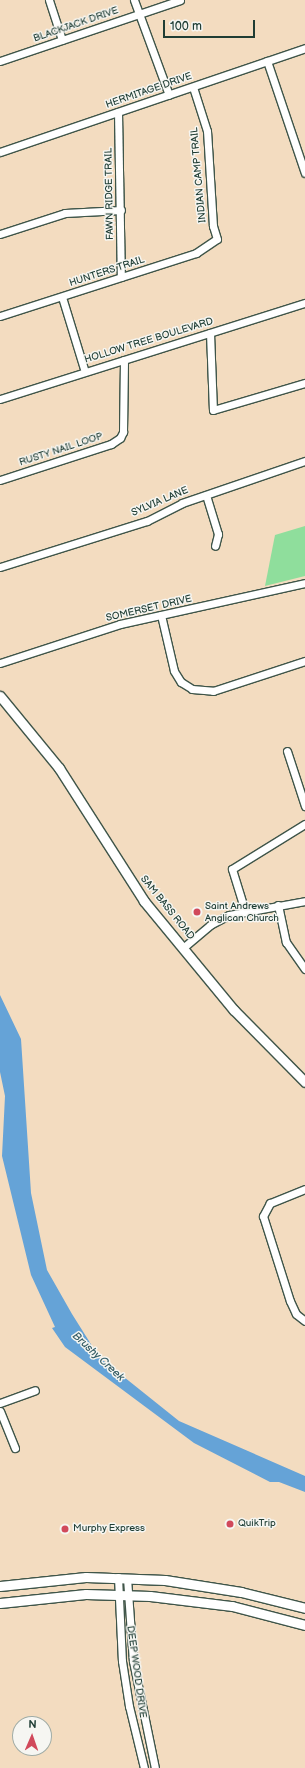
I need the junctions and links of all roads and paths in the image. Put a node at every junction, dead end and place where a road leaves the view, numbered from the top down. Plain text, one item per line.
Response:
1 (49, 0) edge
2 (134, 0) edge
3 (180, 0) edge
4 (139, 14) junction
5 (62, 40) junction
6 (305, 48) edge
7 (0, 61) edge
8 (267, 62) junction
9 (193, 86) junction
10 (169, 95) junction
11 (118, 112) junction
12 (0, 152) edge
13 (305, 173) edge
14 (121, 210) junction
15 (0, 234) edge
16 (217, 239) joint
17 (121, 277) junction
18 (62, 297) junction
19 (305, 303) edge
20 (0, 316) edge
21 (210, 333) junction
22 (124, 360) junction
23 (85, 372) junction
24 (305, 383) edge
25 (0, 399) edge
26 (305, 461) edge
27 (0, 480) edge
28 (206, 495) junction
29 (215, 546) dead end
30 (0, 567) edge
31 (305, 583) edge
32 (161, 615) junction
33 (305, 661) edge
34 (0, 663) edge
35 (0, 696) edge
36 (287, 751) dead end
37 (305, 806) edge
38 (305, 824) edge
39 (305, 901) edge
40 (278, 906) junction
41 (244, 911) junction
42 (184, 948) junction
43 (305, 969) edge
44 (305, 1082) edge
45 (305, 1189) edge
46 (305, 1321) edge
47 (35, 1390) dead end
48 (0, 1403) edge
49 (0, 1411) edge
50 (15, 1448) dead end
51 (123, 1578) junction
52 (0, 1586) edge
53 (118, 1594) junction
54 (128, 1594) junction
55 (0, 1603) edge
56 (305, 1608) edge
57 (305, 1625) edge
58 (144, 1768) edge
59 (154, 1768) edge

1 - 5 street
2 - 4 street
3 - 4 street, BLACKJACK DRIVE
4 - 5 street, BLACKJACK DRIVE
4 - 10 street
5 - 7 street, BLACKJACK DRIVE
6 - 8 street, HERMITAGE DRIVE
8 - 9 street, HERMITAGE DRIVE
8 - 13 street
9 - 10 street, HERMITAGE DRIVE
9 - 16 street, INDIAN CAMP TRAIL
10 - 11 street, HERMITAGE DRIVE
11 - 12 street, HERMITAGE DRIVE
11 - 14 street, FAWN RIDGE TRAIL
14 - 15 street
14 - 17 street, FAWN RIDGE TRAIL
16 - 17 street, HUNTERS TRAIL
17 - 18 street, HUNTERS TRAIL
18 - 20 street, HUNTERS TRAIL
18 - 23 street
19 - 21 street, HOLLOW TREE BOULEVARD
21 - 22 street, HOLLOW TREE BOULEVARD
21 - 24 street
22 - 23 street, HOLLOW TREE BOULEVARD
22 - 27 street, RUSTY NAIL LOOP
23 - 25 street, HOLLOW TREE BOULEVARD
26 - 28 street, SYLVIA LANE
28 - 29 street
28 - 30 street, SYLVIA LANE
31 - 32 street, SOMERSET DRIVE
32 - 33 street
32 - 34 street, SOMERSET DRIVE
35 - 42 main road, SAM BASS ROAD
36 - 37 street
38 - 41 street
39 - 40 street
40 - 41 street
40 - 43 street
41 - 42 street
42 - 44 main road, SAM BASS ROAD
45 - 46 street
47 - 48 street
49 - 50 street
51 - 52 main road
51 - 53 street, DEEP WOOD DRIVE
51 - 54 street, DEEP WOOD DRIVE
51 - 56 main road
53 - 54 main road
53 - 55 main road
53 - 58 street, DEEP WOOD DRIVE
54 - 57 main road
54 - 59 street, DEEP WOOD DRIVE

